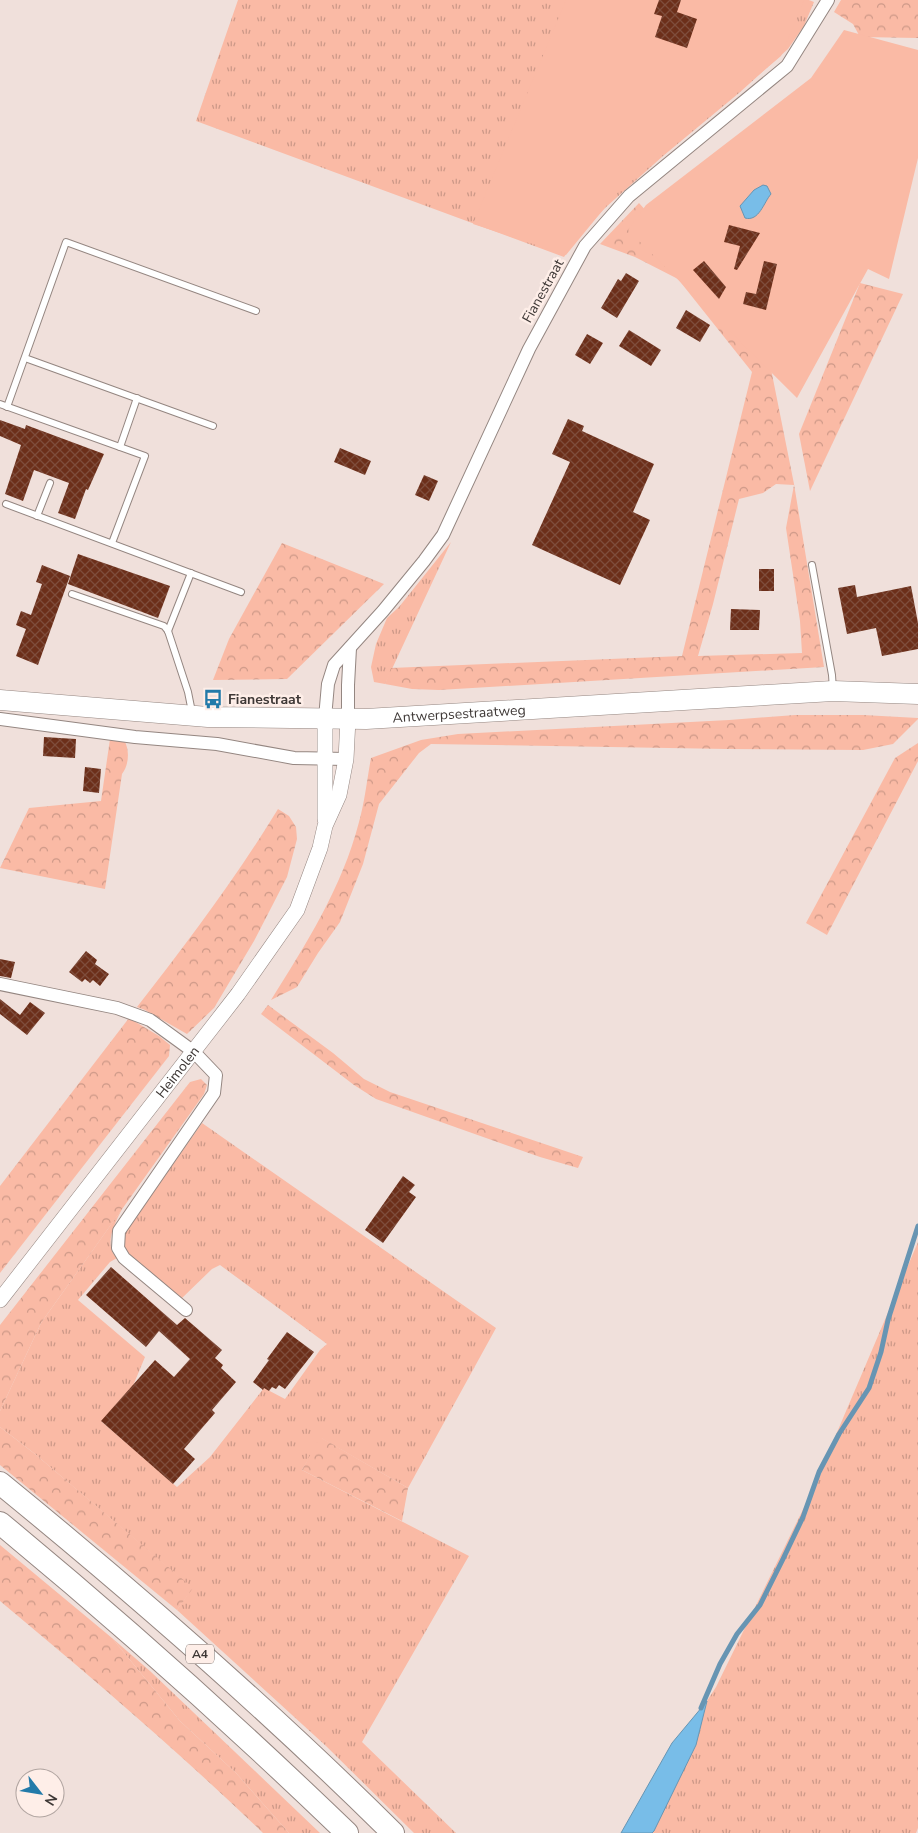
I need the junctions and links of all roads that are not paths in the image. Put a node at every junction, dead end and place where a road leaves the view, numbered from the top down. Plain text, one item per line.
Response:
1 (828, 0) edge
2 (256, 311) dead end
3 (25, 358) junction
4 (138, 398) junction
5 (0, 404) edge
6 (7, 407) junction
7 (213, 426) dead end
8 (120, 447) junction
9 (50, 483) dead end
10 (6, 504) dead end
11 (37, 516) junction
12 (112, 543) junction
13 (812, 565) dead end
14 (191, 573) junction
15 (242, 592) dead end
16 (72, 594) dead end
17 (168, 631) junction
18 (350, 648) junction
19 (833, 691) junction
20 (918, 694) edge
21 (0, 700) edge
22 (193, 716) junction
23 (325, 718) junction
24 (0, 719) edge
25 (348, 719) junction
26 (346, 759) junction
27 (325, 760) junction
28 (325, 826) junction
29 (0, 984) edge
30 (194, 1052) junction
31 (0, 1300) edge
32 (186, 1310) dead end
33 (0, 1483) edge
34 (0, 1523) edge
35 (347, 1833) edge
36 (393, 1833) edge

1 - 18 street, Fianestraat
2 - 3 lane
3 - 4 lane
3 - 6 lane
4 - 7 lane
4 - 8 lane
5 - 6 lane
6 - 8 lane
8 - 12 lane
9 - 11 lane
10 - 11 lane
11 - 12 lane
12 - 14 lane
13 - 19 lane
14 - 15 lane
14 - 17 lane
16 - 17 lane
17 - 22 lane
18 - 23 street, Fianestraat
18 - 25 street
19 - 20 main road, Antwerpsestraatweg
19 - 25 main road, Antwerpsestraatweg
21 - 22 main road, Antwerpsestraatweg
22 - 23 main road, Antwerpsestraatweg
23 - 25 main road, Antwerpsestraatweg
23 - 27 street, Heimolen
24 - 27 street
25 - 26 street, Heimolen
26 - 27 street
26 - 28 street, Heimolen
27 - 28 street, Heimolen
28 - 30 street, Heimolen
29 - 30 street
30 - 31 street, Heimolen
30 - 32 street
33 - 36 highway, A4
34 - 35 highway, A4

